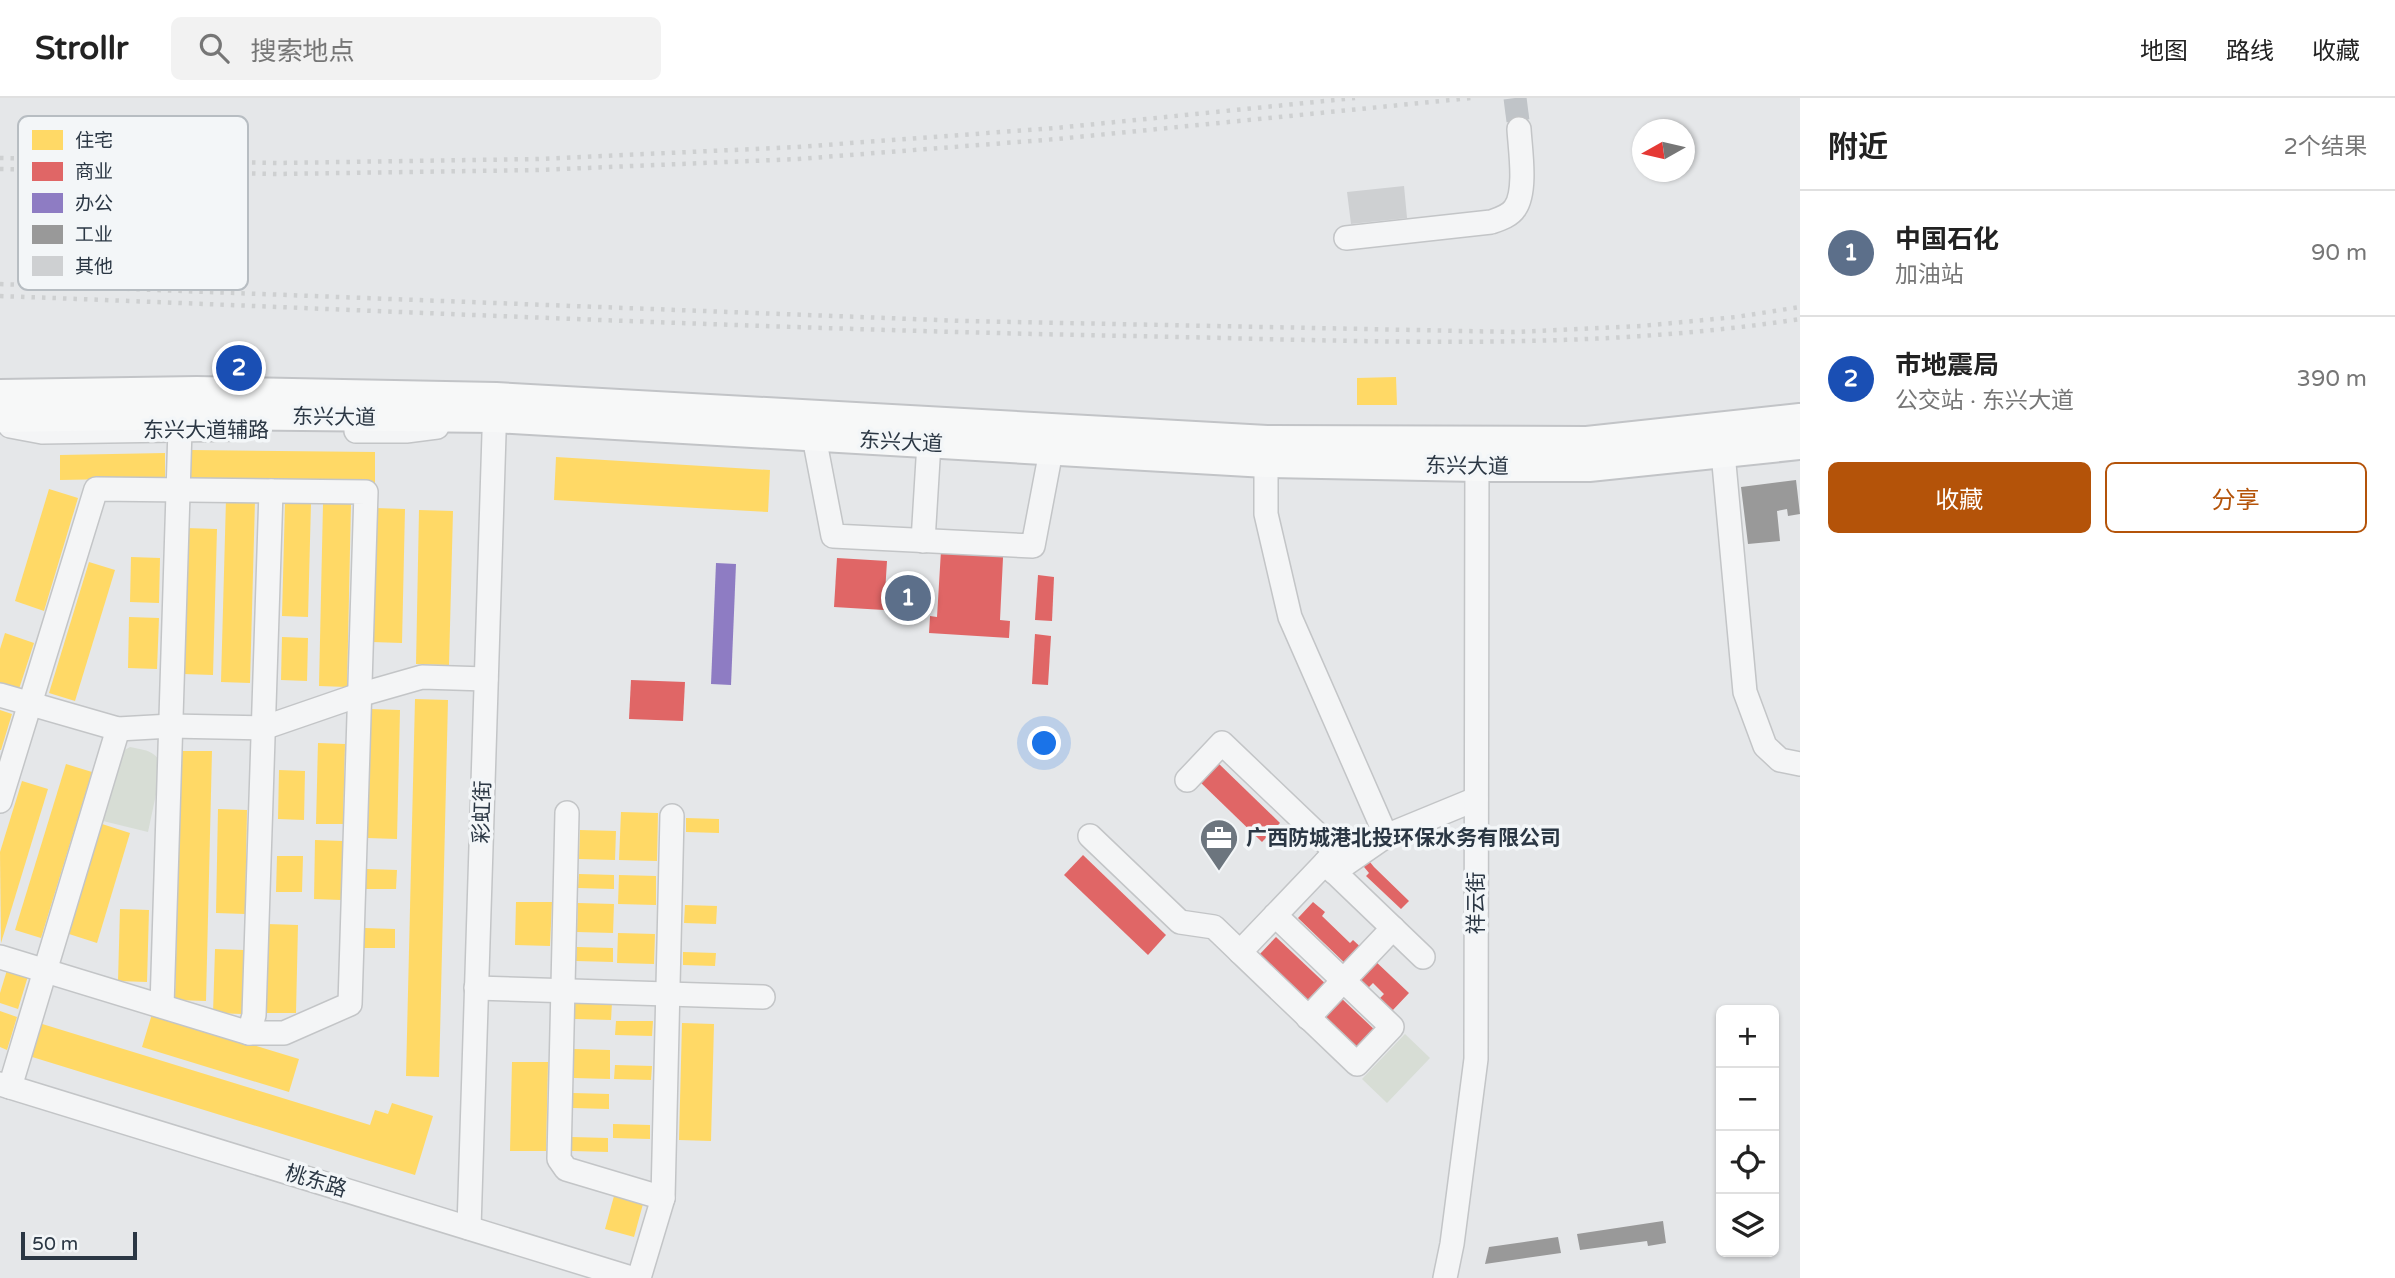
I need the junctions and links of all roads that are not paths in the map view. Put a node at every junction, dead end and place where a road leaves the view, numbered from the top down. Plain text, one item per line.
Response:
1 (1519, 129) tunnel mouth
2 (1346, 238) dead end
3 (0, 394) edge
4 (495, 408) junction
5 (307, 416) junction
6 (0, 418) edge
7 (1800, 418) edge
8 (224, 422) junction
9 (0, 425) edge
10 (180, 429) junction
11 (335, 430) junction
12 (814, 437) junction
13 (929, 443) junction
14 (1800, 445) edge
15 (1051, 451) junction
16 (1723, 453) junction
17 (1477, 454) junction
18 (1266, 463) junction
19 (178, 490) junction
20 (271, 491) junction
21 (923, 541) junction
22 (486, 679) junction
23 (0, 695) edge
24 (359, 695) junction
25 (30, 704) junction
26 (171, 726) junction
27 (263, 728) junction
28 (118, 729) junction
29 (1800, 764) edge
30 (1187, 780) dead end
31 (1476, 799) junction
32 (0, 801) edge
33 (567, 813) dead end
34 (672, 816) dead end
35 (1090, 836) dead end
36 (1386, 836) junction
37 (1330, 867) junction
38 (1275, 915) junction
39 (1393, 928) junction
40 (1240, 952) junction
41 (0, 957) edge
42 (1423, 957) dead end
43 (45, 971) junction
44 (1344, 981) junction
45 (476, 988) junction
46 (563, 991) junction
47 (668, 994) junction
48 (763, 997) dead end
49 (162, 1006) junction
50 (1308, 1018) junction
51 (248, 1033) junction
52 (5, 1085) edge
53 (663, 1198) junction
54 (469, 1228) junction
55 (631, 1278) edge
56 (639, 1278) edge
57 (1445, 1278) edge

1 - 2 street
3 - 4 main road, 东兴大道
4 - 5 main road, 东兴大道
4 - 11 street, 东兴大道辅路
4 - 12 main road, 东兴大道
4 - 17 main road, 东兴大道
4 - 22 street, 彩虹街
5 - 8 main road, 东兴大道
5 - 11 street
6 - 8 main road, 东兴大道
7 - 17 main road, 东兴大道
8 - 10 street, 东兴大道辅路
8 - 11 street, 东兴大道辅路
9 - 10 street, 东兴大道辅路
10 - 19 street
12 - 13 main road, 东兴大道
12 - 21 street
13 - 15 main road, 东兴大道
13 - 21 street
14 - 16 main road, 东兴大道
15 - 18 main road, 东兴大道
15 - 21 street
16 - 17 main road, 东兴大道
16 - 29 street
17 - 18 main road, 东兴大道
17 - 31 street, 祥云街
18 - 36 street
19 - 20 street
19 - 25 street
19 - 26 street
20 - 24 street
20 - 27 street
22 - 24 street
22 - 45 street, 彩虹街
23 - 25 street
24 - 27 street
24 - 51 street
25 - 28 street
25 - 32 street
26 - 27 street
26 - 28 street
26 - 49 street
27 - 51 street
28 - 43 street
30 - 37 street
31 - 36 street
31 - 57 street, 祥云街
33 - 46 street
34 - 47 street
35 - 40 street
36 - 37 street
37 - 38 street
37 - 39 street
38 - 40 street
38 - 44 street
39 - 42 street
39 - 44 street
40 - 50 street
41 - 43 street
43 - 49 street
43 - 52 street
44 - 50 street
44 - 50 street
45 - 46 street
45 - 54 street, 彩虹街
46 - 47 street
46 - 53 street
47 - 48 street
47 - 53 street
49 - 51 street
52 - 54 street, 桃东路
53 - 56 street
54 - 55 street, 桃东路

